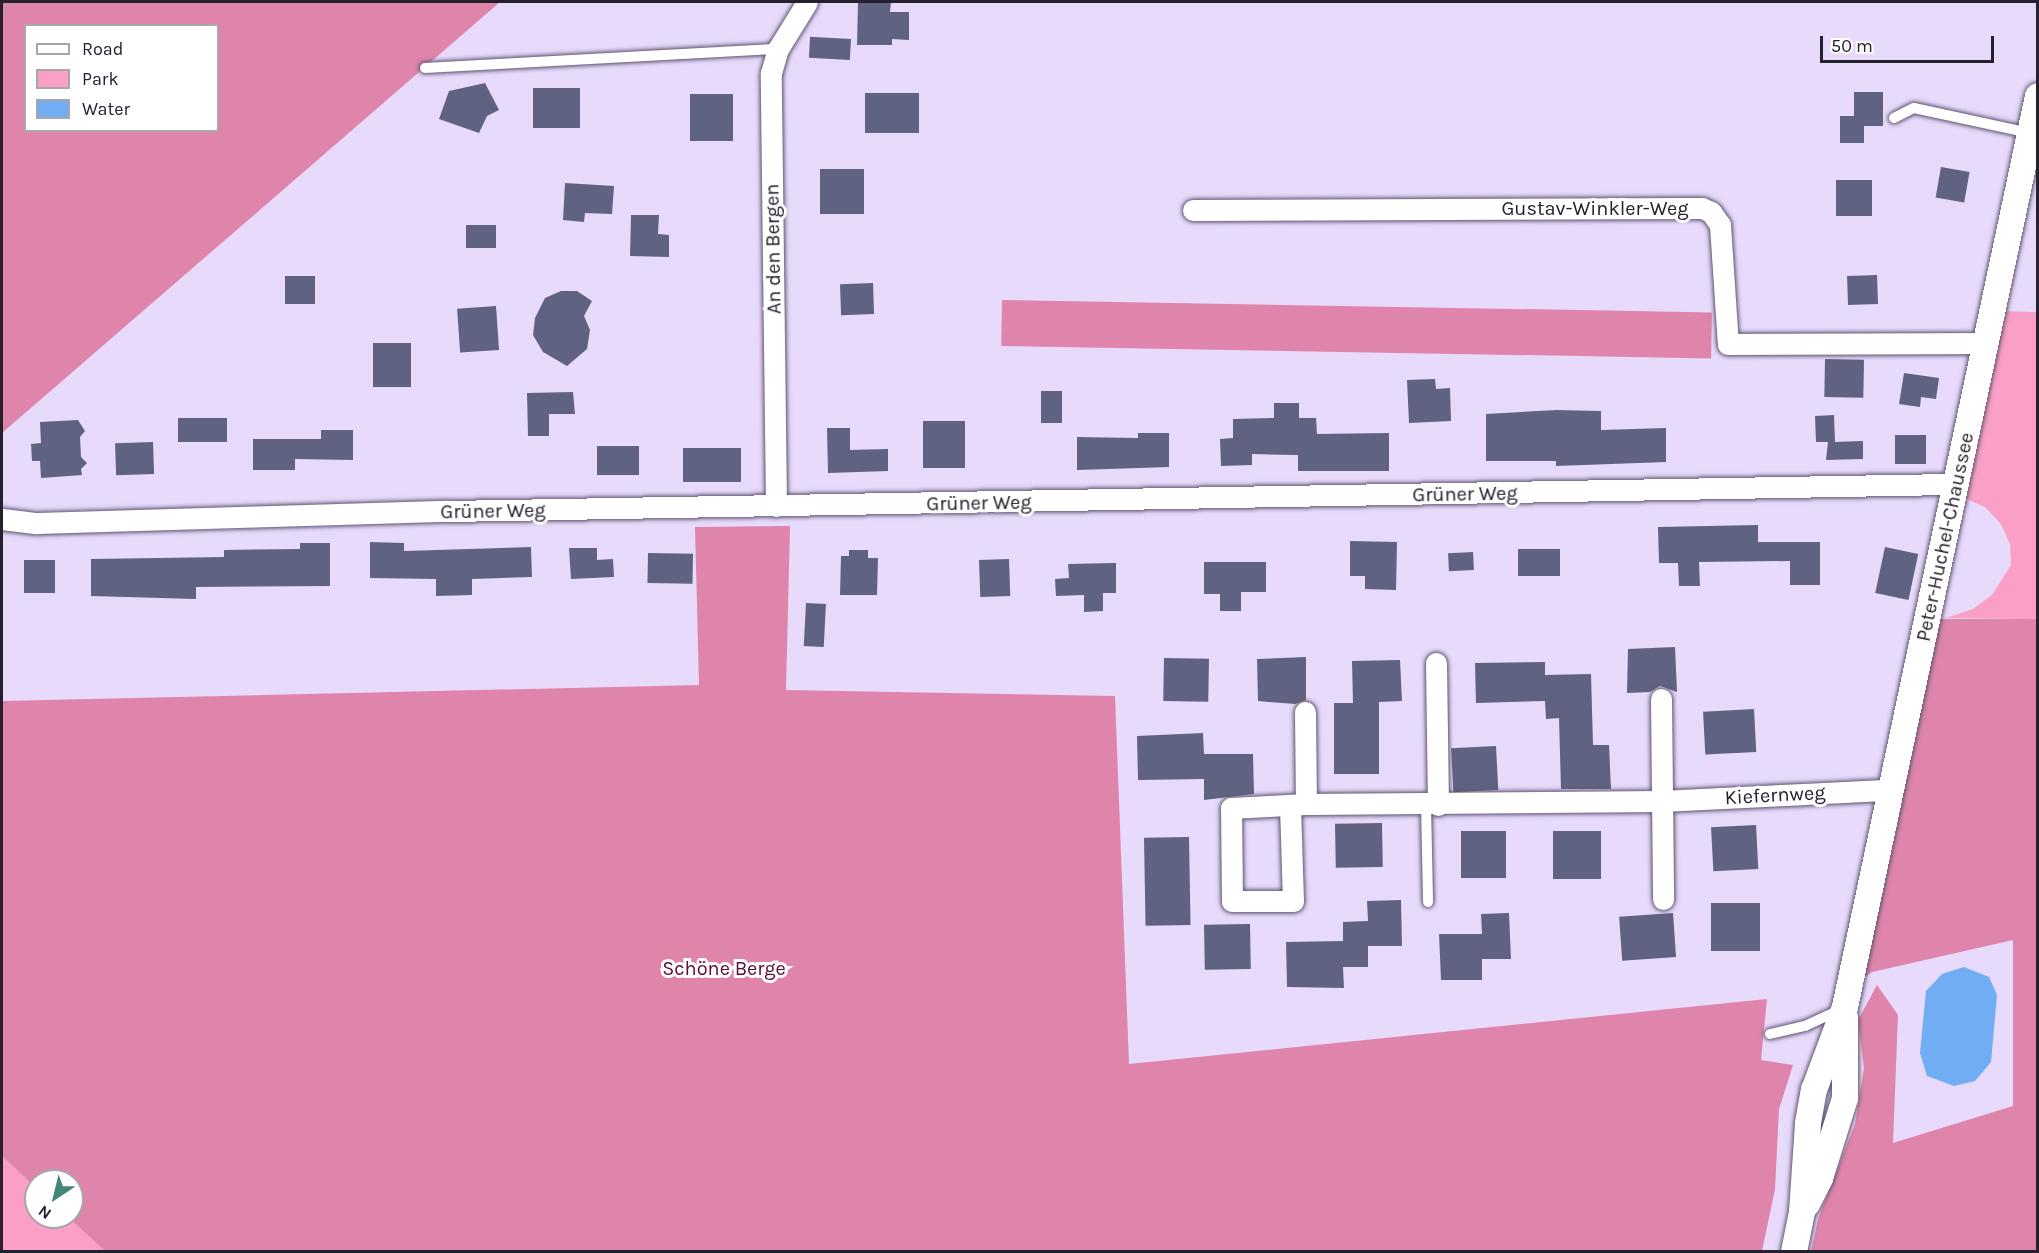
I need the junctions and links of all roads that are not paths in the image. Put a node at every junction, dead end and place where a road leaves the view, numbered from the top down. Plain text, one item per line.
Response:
1 (807, 2) edge
2 (778, 49) junction
3 (425, 68) dead end
4 (2037, 96) edge
5 (1894, 118) dead end
6 (2030, 133) junction
7 (2031, 162) edge
8 (1193, 210) dead end
9 (1986, 343) junction
10 (1957, 484) junction
11 (776, 506) junction
12 (2, 519) edge
13 (1436, 663) dead end
14 (1661, 699) dead end
15 (1305, 712) dead end
16 (1889, 790) junction
17 (1661, 801) junction
18 (1298, 805) junction
19 (1432, 805) junction
20 (1663, 899) dead end
21 (1428, 902) dead end
22 (1845, 1006) junction
23 (1770, 1034) dead end
24 (1794, 1251) edge

1 - 2 street, An den Bergen
2 - 3 lane
2 - 11 street, An den Bergen
4 - 6 street, Peter-Huchel-Chaussee
5 - 6 lane
6 - 7 street, Peter-Huchel-Chaussee
7 - 9 street, Peter-Huchel-Chaussee
8 - 9 street, Gustav-Winkler-Weg
9 - 10 street, Peter-Huchel-Chaussee
10 - 11 street, Grüner Weg
10 - 16 street, Peter-Huchel-Chaussee
11 - 12 street, Grüner Weg
13 - 19 street
14 - 17 street
15 - 18 street, Kiefernweg
16 - 17 street, Kiefernweg
16 - 22 street, Peter-Huchel-Chaussee
17 - 19 street, Kiefernweg
17 - 20 street
18 - 18 street, Kiefernweg
18 - 19 street, Kiefernweg
19 - 21 lane
22 - 23 lane
22 - 24 street, Peter-Huchel-Chaussee

